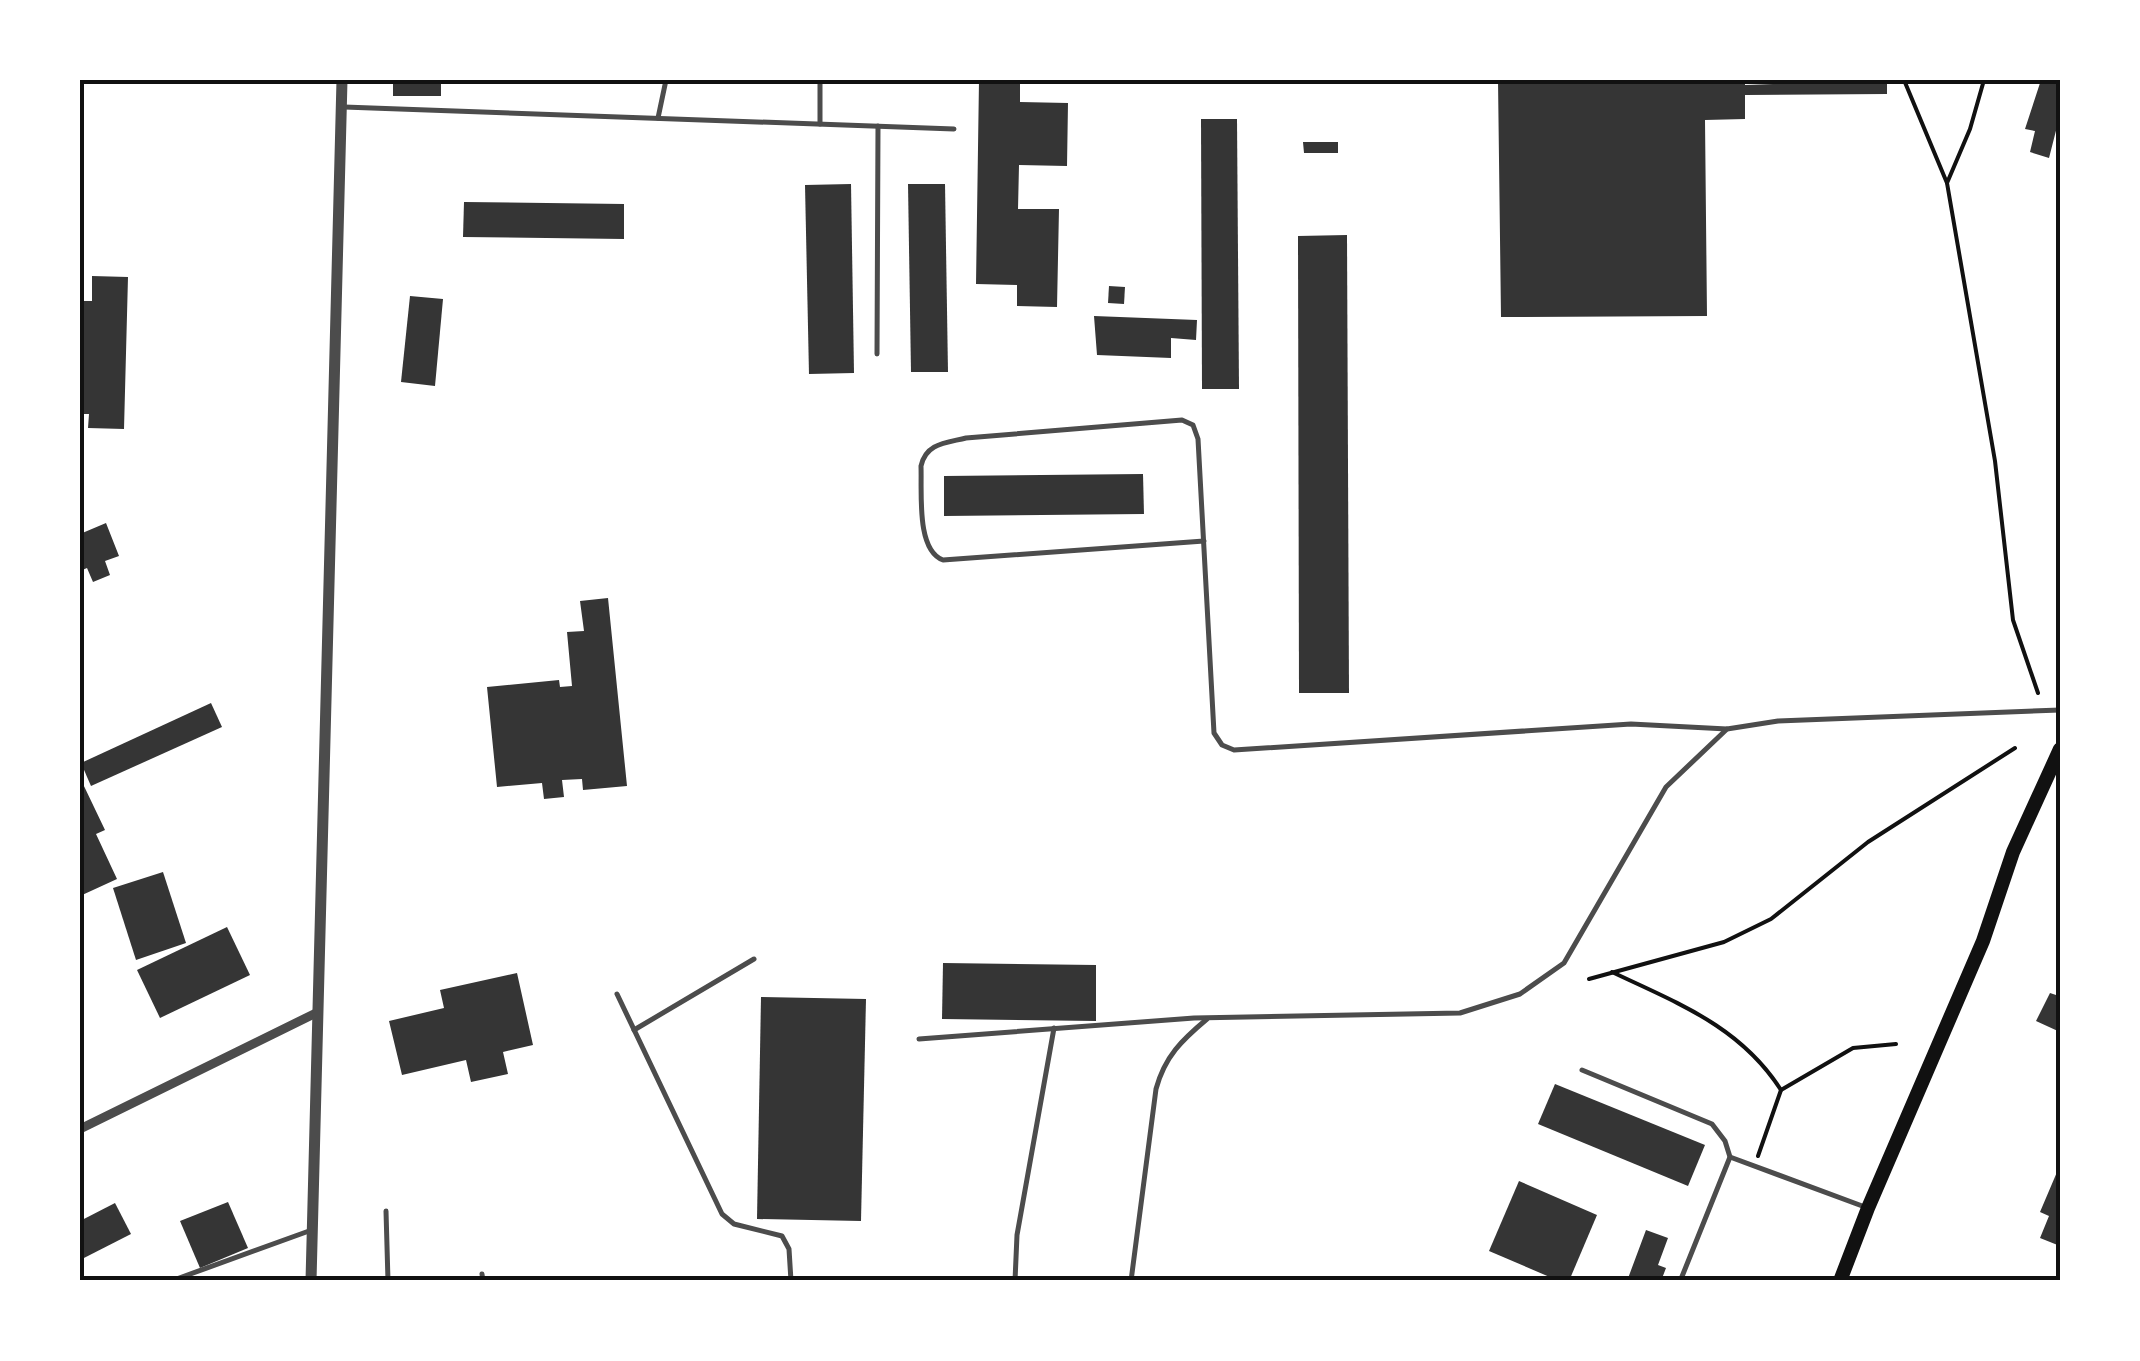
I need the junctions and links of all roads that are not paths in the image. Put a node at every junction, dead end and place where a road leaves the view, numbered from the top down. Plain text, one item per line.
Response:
1 (342, 80) edge
2 (666, 80) edge
3 (820, 80) edge
4 (341, 107) junction
5 (658, 118) junction
6 (820, 124) junction
7 (878, 126) junction
8 (954, 129) dead end
9 (876, 354) dead end
10 (1204, 541) junction
11 (2060, 710) edge
12 (1727, 729) junction
13 (2060, 749) edge
14 (754, 958) dead end
15 (617, 994) dead end
16 (316, 1013) junction
17 (1210, 1017) junction
18 (1054, 1028) junction
19 (634, 1030) junction
20 (919, 1039) dead end
21 (1582, 1070) dead end
22 (80, 1129) edge
23 (1730, 1157) junction
24 (1868, 1208) junction
25 (386, 1210) dead end
26 (312, 1230) junction
27 (171, 1281) edge
28 (311, 1281) edge
29 (388, 1281) edge
30 (791, 1281) edge
31 (1014, 1281) edge
32 (1131, 1281) edge
33 (1687, 1281) edge
34 (1840, 1281) edge

1 - 4 street
2 - 5 lane
3 - 6 lane
4 - 5 lane
4 - 16 street
5 - 6 lane
6 - 7 lane
7 - 8 lane
7 - 9 lane
10 - 10 lane
10 - 12 lane
11 - 12 lane
12 - 17 lane
13 - 24 main road
14 - 19 lane
15 - 19 lane
16 - 22 street
16 - 26 street
17 - 18 lane
17 - 32 lane
18 - 20 lane
18 - 31 lane
19 - 30 lane
21 - 23 lane
23 - 24 lane
23 - 33 lane
24 - 34 main road
25 - 29 lane
26 - 27 lane
26 - 28 street

